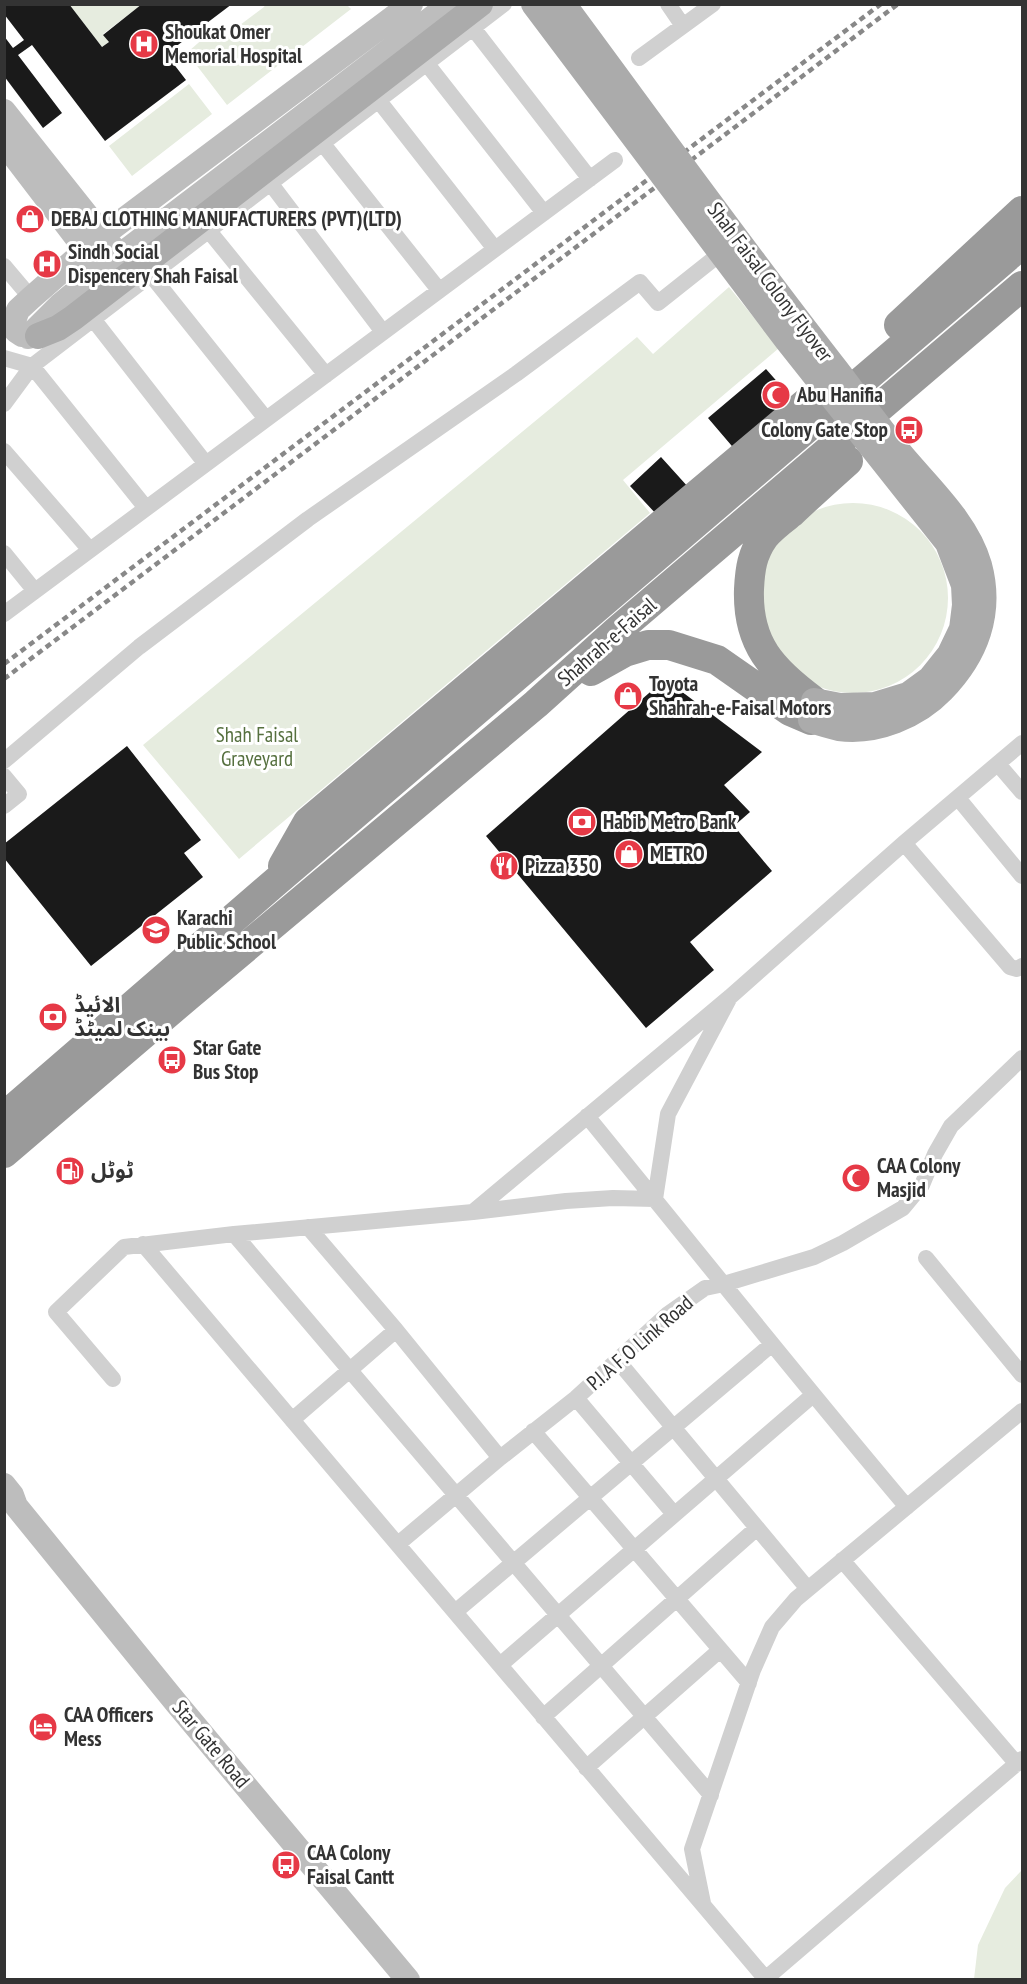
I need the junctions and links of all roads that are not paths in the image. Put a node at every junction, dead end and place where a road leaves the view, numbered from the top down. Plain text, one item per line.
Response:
1 (411, 4) edge
2 (450, 4) edge
3 (504, 4) edge
4 (534, 4) edge
5 (563, 4) edge
6 (668, 4) edge
7 (713, 4) edge
8 (476, 16) edge
9 (683, 26) junction
10 (639, 58) dead end
11 (427, 64) junction
12 (379, 101) junction
13 (4, 111) edge
14 (4, 143) edge
15 (323, 144) junction
16 (615, 160) dead end
17 (590, 179) junction
18 (271, 184) junction
19 (1023, 211) edge
20 (544, 213) junction
21 (209, 231) junction
22 (94, 242) junction
23 (1023, 244) edge
24 (495, 249) junction
25 (721, 253) junction
26 (110, 263) junction
27 (4, 266) edge
28 (151, 275) junction
29 (1023, 286) edge
30 (440, 290) junction
31 (31, 298) junction
32 (1023, 304) edge
33 (93, 319) junction
34 (383, 332) junction
35 (22, 336) edge
36 (4, 358) edge
37 (32, 366) junction
38 (326, 375) junction
39 (832, 381) junction
40 (4, 404) edge
41 (266, 419) junction
42 (4, 451) edge
43 (206, 464) junction
44 (146, 508) junction
45 (90, 550) junction
46 (4, 553) edge
47 (35, 591) junction
48 (4, 614) edge
49 (536, 704) junction
50 (812, 711) junction
51 (1023, 743) edge
52 (4, 761) edge
53 (998, 764) junction
54 (4, 776) edge
55 (1023, 792) edge
56 (958, 798) junction
57 (4, 806) edge
58 (904, 843) junction
59 (1023, 876) edge
60 (272, 885) junction
61 (1023, 966) edge
62 (730, 997) junction
63 (1023, 1058) edge
64 (586, 1116) junction
65 (4, 1117) edge
66 (4, 1154) edge
67 (655, 1200) junction
68 (473, 1212) junction
69 (308, 1227) junction
70 (234, 1234) junction
71 (143, 1244) junction
72 (926, 1258) dead end
73 (724, 1284) junction
74 (396, 1330) junction
75 (771, 1345) junction
76 (618, 1360) junction
77 (350, 1370) junction
78 (1023, 1376) edge
79 (113, 1379) dead end
80 (813, 1395) junction
81 (576, 1398) junction
82 (1023, 1411) edge
83 (292, 1420) junction
84 (672, 1428) junction
85 (533, 1431) junction
86 (500, 1458) junction
87 (631, 1463) junction
88 (716, 1478) junction
89 (457, 1494) junction
90 (589, 1498) junction
91 (8, 1499) edge
92 (907, 1507) junction
93 (674, 1514) junction
94 (757, 1527) junction
95 (398, 1544) junction
96 (633, 1549) junction
97 (842, 1560) junction
98 (513, 1562) junction
99 (808, 1588) junction
100 (676, 1599) junction
101 (455, 1612) junction
102 (558, 1615) junction
103 (720, 1650) junction
104 (500, 1665) junction
105 (601, 1666) junction
106 (749, 1683) junction
107 (543, 1717) junction
108 (644, 1717) junction
109 (1020, 1761) edge
110 (586, 1768) junction
111 (711, 1795) junction
112 (703, 1903) junction
113 (765, 1979) edge
114 (408, 1980) edge

1 - 22 street
2 - 26 street
3 - 8 street
4 - 25 main road, Shah Faisal Colony Flyover, bridge
5 - 39 main road, Shah Faisal Colony Flyover, bridge
6 - 9 street
7 - 9 street
8 - 11 street
8 - 17 street
8 - 35 main road
9 - 10 street
11 - 12 street
11 - 20 street
12 - 15 street
12 - 24 street
13 - 22 street
14 - 22 street
15 - 18 street
15 - 30 street
16 - 17 street
17 - 20 street
18 - 21 street
18 - 34 street
19 - 39 highway
20 - 24 street
21 - 28 street
21 - 38 street
22 - 26 street
22 - 31 street
23 - 60 highway, Shahrah-e-Faisal
24 - 30 street
25 - 39 main road, Shah Faisal Colony Flyover, bridge
25 - 52 street
26 - 35 street
27 - 31 street
28 - 33 street
28 - 41 street
29 - 49 highway, Shahrah-e-Faisal
30 - 34 street
31 - 35 street
32 - 50 highway
33 - 37 street
33 - 43 street
34 - 38 street
36 - 37 street
37 - 40 street
37 - 44 street
38 - 41 street
39 - 50 main road, Shah Faisal Colony Flyover, bridge
39 - 60 highway
41 - 43 street
42 - 45 street
43 - 44 street
44 - 45 street
45 - 47 street
46 - 47 street
47 - 48 street
49 - 50 highway
49 - 66 highway, Shahrah-e-Faisal
51 - 53 street
53 - 55 street
53 - 56 street
54 - 57 street
56 - 58 street
56 - 59 street
58 - 61 street
58 - 62 street
60 - 65 highway, Shahrah-e-Faisal
62 - 64 street
62 - 67 street
63 - 73 street, P.I.A F.O Link Road
64 - 67 street
64 - 68 street
67 - 68 street
67 - 73 street
68 - 69 street
69 - 70 street
69 - 74 street
70 - 71 street
70 - 77 street
71 - 79 street
71 - 83 street
72 - 78 street
73 - 75 street
73 - 76 street, P.I.A F.O Link Road
74 - 77 street
74 - 86 street
75 - 80 street
75 - 84 street
76 - 81 street, P.I.A F.O Link Road
76 - 84 street
77 - 83 street
77 - 89 street
80 - 88 street
80 - 92 street
81 - 85 street, P.I.A F.O Link Road
81 - 87 street
82 - 92 street
83 - 95 street
84 - 87 street
84 - 88 street
85 - 86 street, P.I.A F.O Link Road
85 - 90 street
86 - 89 street, P.I.A F.O Link Road
87 - 90 street
87 - 93 street
88 - 93 street
88 - 94 street
89 - 95 street, P.I.A F.O Link Road
89 - 98 street
90 - 96 street
90 - 98 street
91 - 114 street, Star Gate Road
92 - 97 street
93 - 96 street
94 - 99 street
94 - 100 street
95 - 101 street
96 - 100 street
96 - 102 street
97 - 99 street
97 - 109 street
98 - 101 street
98 - 102 street
99 - 106 street
100 - 103 street
100 - 105 street
101 - 104 street
102 - 104 street
102 - 105 street
103 - 106 street
103 - 108 street
104 - 107 street
105 - 107 street
105 - 108 street
106 - 111 street
107 - 110 street
108 - 110 street
108 - 111 street
109 - 113 street
110 - 112 street
111 - 112 street
112 - 113 street

